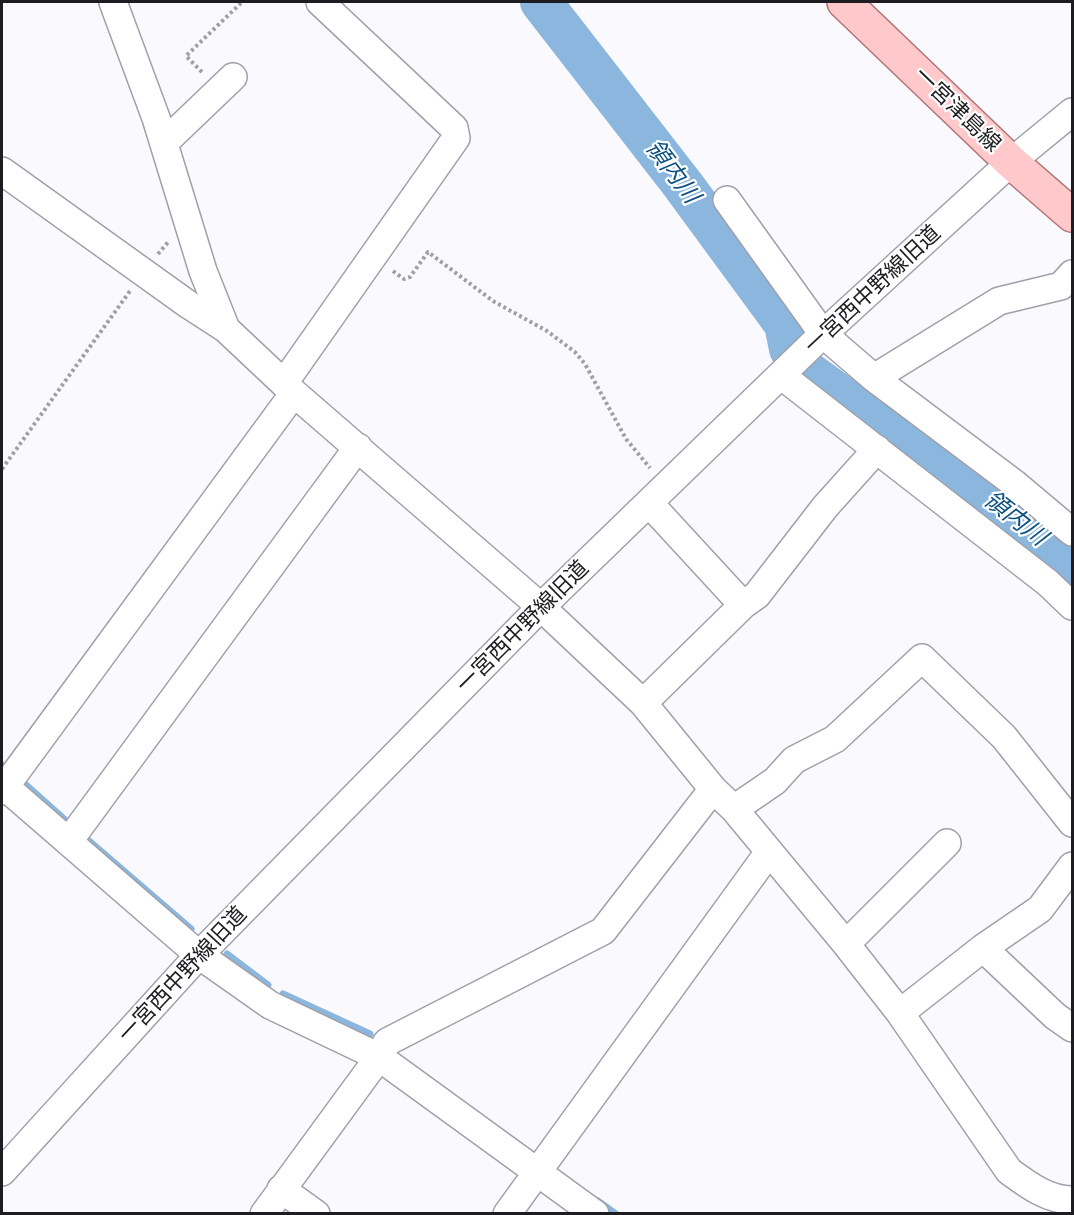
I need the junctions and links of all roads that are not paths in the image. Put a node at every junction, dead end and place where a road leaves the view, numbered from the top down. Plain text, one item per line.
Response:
1 (113, 2) edge
2 (320, 2) edge
3 (844, 2) edge
4 (227, 83) road end
5 (1072, 112) edge
6 (164, 143) junction
7 (1011, 162) junction
8 (2, 171) edge
9 (727, 200) dead end
10 (1072, 215) edge
11 (1072, 274) edge
12 (226, 329) junction
13 (823, 334) junction
14 (782, 376) junction
15 (874, 378) junction
16 (289, 388) junction
17 (358, 447) junction
18 (877, 449) junction
19 (658, 495) junction
20 (1072, 532) edge
21 (743, 605) junction
22 (1072, 606) edge
23 (541, 607) junction
24 (643, 703) junction
25 (3, 787) edge
26 (713, 789) junction
27 (734, 809) junction
28 (1072, 823) edge
29 (69, 841) junction
30 (947, 843) dead end
31 (769, 852) junction
32 (1068, 883) edge
33 (846, 944) junction
34 (983, 948) junction
35 (199, 955) junction
36 (900, 1013) junction
37 (1067, 1014) edge
38 (379, 1058) junction
39 (2, 1172) edge
40 (536, 1172) junction
41 (281, 1189) junction
42 (1062, 1199) edge
43 (264, 1214) edge
44 (316, 1214) edge
45 (507, 1214) edge
46 (595, 1214) edge

1 - 6 street
2 - 16 street
3 - 7 main road, 一宮津島線
4 - 6 street
5 - 7 street, 一宮西中野線旧道
6 - 12 street
7 - 10 main road, 一宮津島線
7 - 13 street, 一宮西中野線旧道
8 - 12 street
9 - 13 street
11 - 15 street
12 - 16 street
13 - 14 street, 一宮西中野線旧道
13 - 15 street
14 - 18 street
14 - 19 street, 一宮西中野線旧道
15 - 20 street
16 - 17 street
16 - 25 street
17 - 23 street
17 - 29 street
18 - 21 street
18 - 22 street
19 - 21 street
19 - 23 street, 一宮西中野線旧道
21 - 24 street
23 - 24 street
23 - 35 street, 一宮西中野線旧道
24 - 26 street
25 - 29 street
26 - 27 street
26 - 38 street
27 - 28 street
27 - 31 street
29 - 35 street
30 - 33 street
31 - 33 street
31 - 40 street
32 - 34 street
33 - 36 street
34 - 36 street
34 - 37 street
35 - 38 street
35 - 39 street, 一宮西中野線旧道
36 - 42 street
38 - 40 street
38 - 41 street
40 - 45 street
40 - 46 street
41 - 43 street
41 - 44 street

